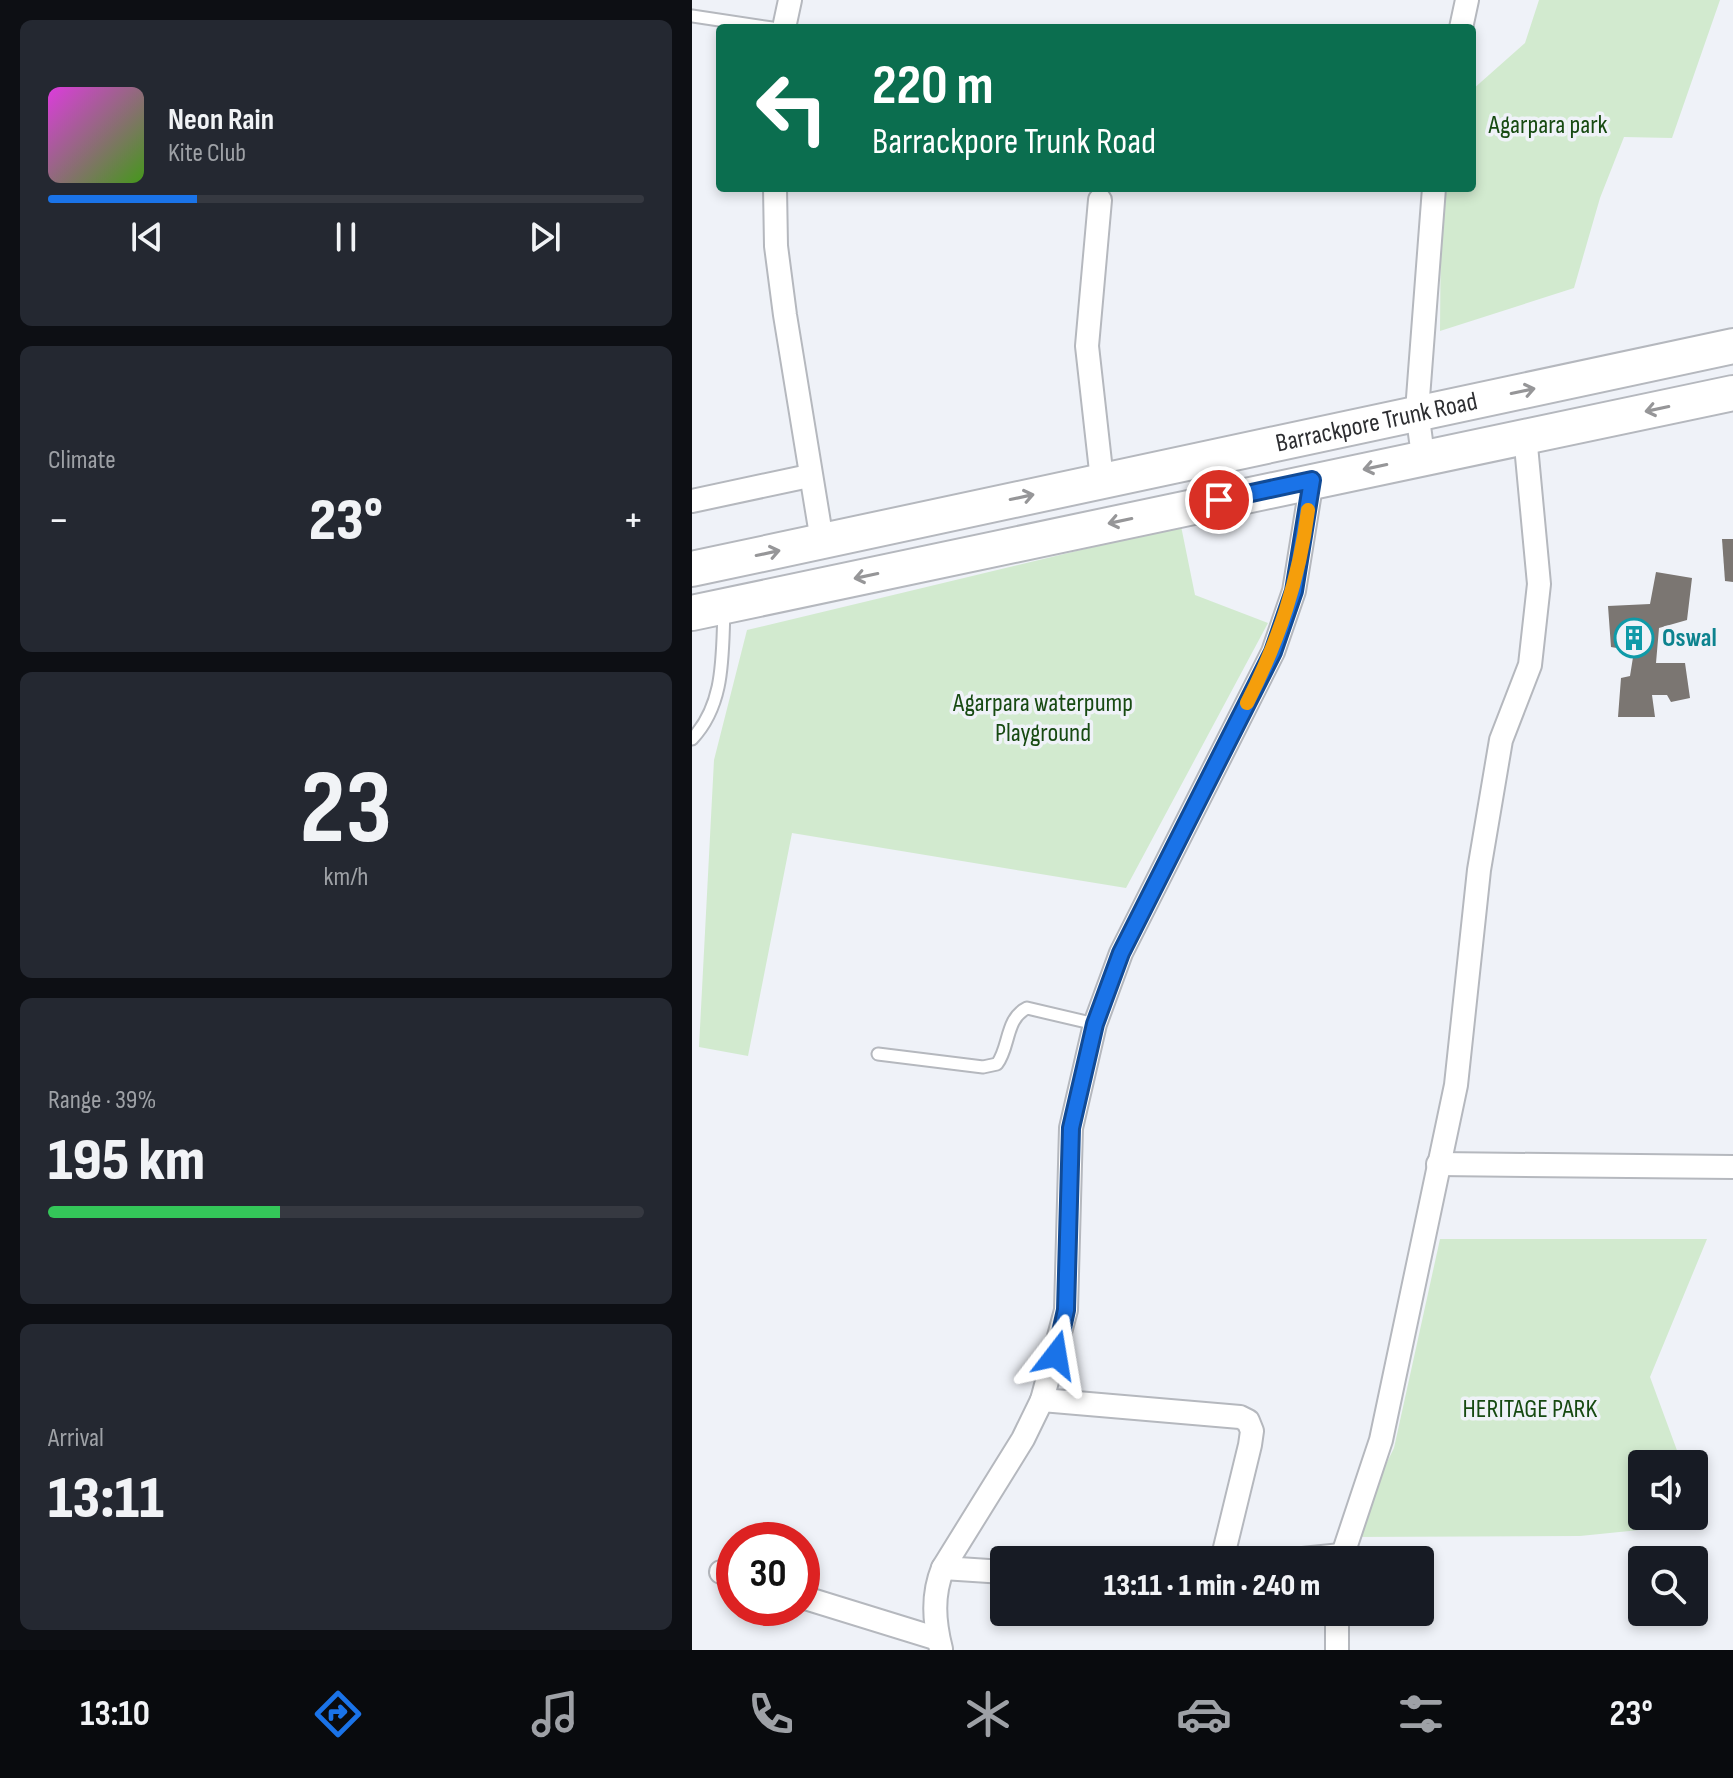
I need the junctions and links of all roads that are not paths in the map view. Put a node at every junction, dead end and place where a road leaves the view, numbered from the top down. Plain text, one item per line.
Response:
1 (790, 0) edge
2 (1467, 0) edge
3 (692, 16) edge
4 (745, 24) edge
5 (785, 24) edge
6 (1462, 24) edge
7 (775, 192) edge
8 (1434, 192) edge
9 (1100, 200) dead end
10 (1733, 346) edge
11 (1733, 393) edge
12 (1417, 411) junction
13 (1525, 435) junction
14 (1423, 456) junction
15 (809, 476) junction
16 (1102, 480) junction
17 (1312, 480) junction
18 (692, 501) edge
19 (822, 541) junction
20 (692, 569) edge
21 (708, 610) edge
22 (692, 739) edge
23 (1095, 1024) junction
24 (878, 1054) dead end
25 (1438, 1164) junction
26 (1733, 1167) edge
27 (1042, 1400) junction
28 (1225, 1546) edge
29 (1345, 1546) edge
30 (943, 1568) junction
31 (990, 1571) edge
32 (820, 1603) edge
33 (1337, 1626) edge
34 (940, 1644) edge
35 (1337, 1650) edge

1 - 5 street
2 - 6 street
3 - 4 lane
7 - 15 street
8 - 12 street
9 - 16 street
12 -> 10 main road, Barrackpore Trunk Road
11 -> 13 main road, Barrackpore Trunk Road
12 - 14 street
12 - 16 main road, Barrackpore Trunk Road
13 - 14 main road, Barrackpore Trunk Road
13 - 25 street
14 -> 17 main road, Barrackpore Trunk Road
15 - 18 street
15 - 19 street
19 -> 16 main road, Barrackpore Trunk Road
17 -> 21 main road, Barrackpore Trunk Road
17 - 23 street
20 -> 19 main road, Barrackpore Trunk Road
21 - 22 lane
23 - 24 lane
23 - 27 street
25 - 26 street
25 - 29 street
27 - 28 street
27 - 30 street
30 - 31 street
30 - 34 street
32 - 34 street
33 - 35 street

